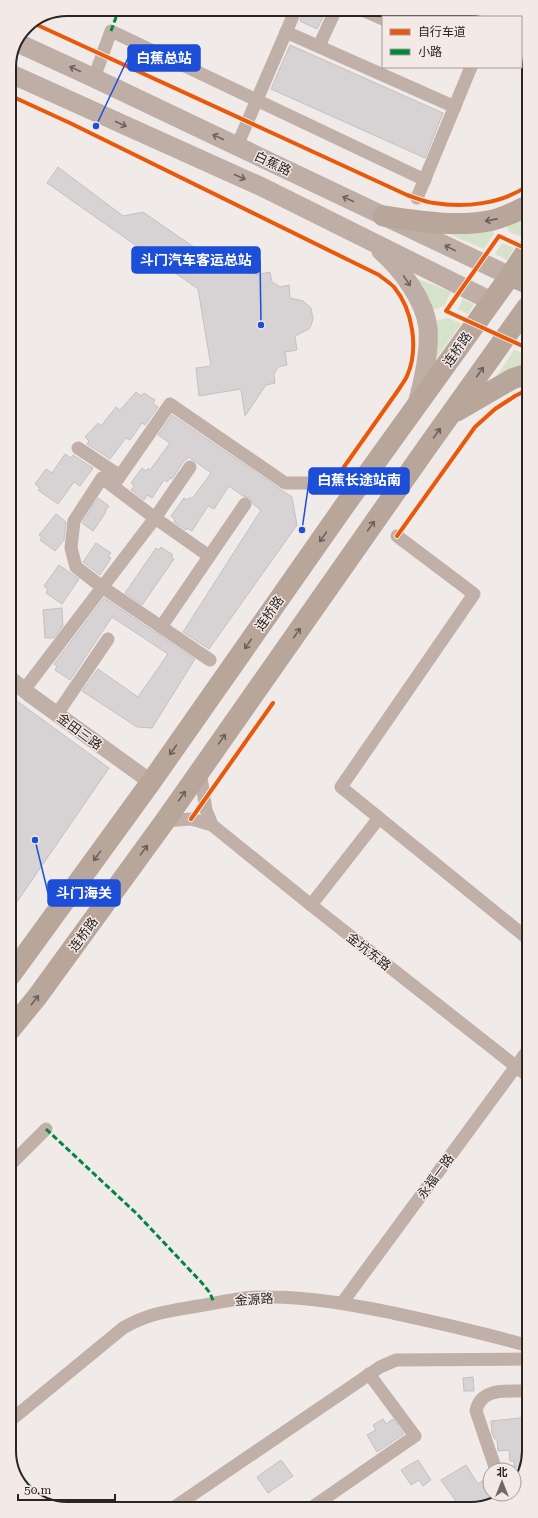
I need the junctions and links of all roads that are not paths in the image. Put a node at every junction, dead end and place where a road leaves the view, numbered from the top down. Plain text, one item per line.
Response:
1 (293, 16) edge
2 (333, 16) edge
3 (286, 32) junction
4 (21, 45) edge
5 (319, 46) junction
6 (471, 68) edge
7 (390, 72) edge
8 (16, 76) edge
9 (94, 78) junction
10 (256, 101) junction
11 (455, 107) junction
12 (237, 146) junction
13 (424, 180) junction
14 (417, 198) dead end
15 (522, 208) edge
16 (383, 216) junction
17 (372, 242) junction
18 (522, 269) edge
19 (519, 280) edge
20 (491, 301) junction
21 (522, 312) edge
22 (522, 317) edge
23 (522, 376) edge
24 (416, 408) junction
25 (450, 415) junction
26 (399, 432) junction
27 (78, 448) dead end
28 (425, 450) junction
29 (190, 467) dead end
30 (117, 481) junction
31 (316, 483) dead end
32 (245, 504) dead end
33 (155, 518) junction
34 (397, 536) dead end
35 (209, 556) junction
36 (102, 587) junction
37 (161, 627) junction
38 (108, 639) dead end
39 (210, 660) dead end
40 (16, 683) edge
41 (24, 690) junction
42 (57, 714) junction
43 (200, 771) junction
44 (151, 782) junction
45 (379, 818) junction
46 (165, 821) junction
47 (212, 825) junction
48 (311, 905) junction
49 (522, 934) edge
50 (16, 968) edge
51 (16, 1023) edge
52 (522, 1058) edge
53 (516, 1066) junction
54 (522, 1071) edge
55 (46, 1129) dead end
56 (16, 1159) edge
57 (342, 1303) junction
58 (522, 1344) edge
59 (522, 1359) edge
60 (369, 1374) junction
61 (522, 1391) edge
62 (16, 1416) edge
63 (493, 1462) edge
64 (182, 1502) edge
65 (320, 1502) edge

1 - 3 street
2 - 5 street
3 - 5 street
3 - 10 street
9 -> 4 main road, 白蕉路
5 - 7 street
6 - 11 street
7 - 11 street
8 -> 17 main road
9 - 10 street
12 -> 9 main road, 白蕉路
10 - 12 street
10 - 13 street
11 - 13 street
16 -> 12 main road, 白蕉路
13 - 14 street
15 -> 16 main road
19 -> 16 main road, 白蕉路
17 - 20 main road
17 -> 24 main road
18 - 19 main road, 连桥路
19 - 20 main road, 连桥路
20 - 21 main road
20 - 24 main road, 连桥路
25 -> 22 main road, 连桥路
23 - 25 main road
24 - 26 main road, 连桥路
28 -> 25 main road, 连桥路
26 - 28 main road
26 -> 44 main road, 连桥路
27 - 30 street
43 -> 28 main road, 连桥路
29 - 33 street
30 - 31 street
30 - 33 street
30 - 36 street
32 - 35 street
33 - 35 street
33 - 36 street
34 - 45 street
35 - 37 street
36 - 37 street
36 - 41 street
37 - 39 street
38 - 42 street
40 - 41 street, 金田三路
41 - 42 street, 金田三路
42 - 44 street, 金田三路
46 -> 43 main road, 连桥路
43 - 47 street
44 -> 50 main road, 连桥路
45 - 48 street
45 - 49 street
46 - 47 street, 金坑东路
51 -> 46 main road, 连桥路
47 - 48 street, 金坑东路
48 - 53 street, 金坑东路
52 - 53 street, 永福一路
53 - 54 street, 金坑东路
53 - 57 street, 永福一路
55 - 56 street
57 - 58 street, 金源路
57 - 62 street, 金源路
59 - 60 street
60 - 64 street
60 - 65 street
61 - 63 street

